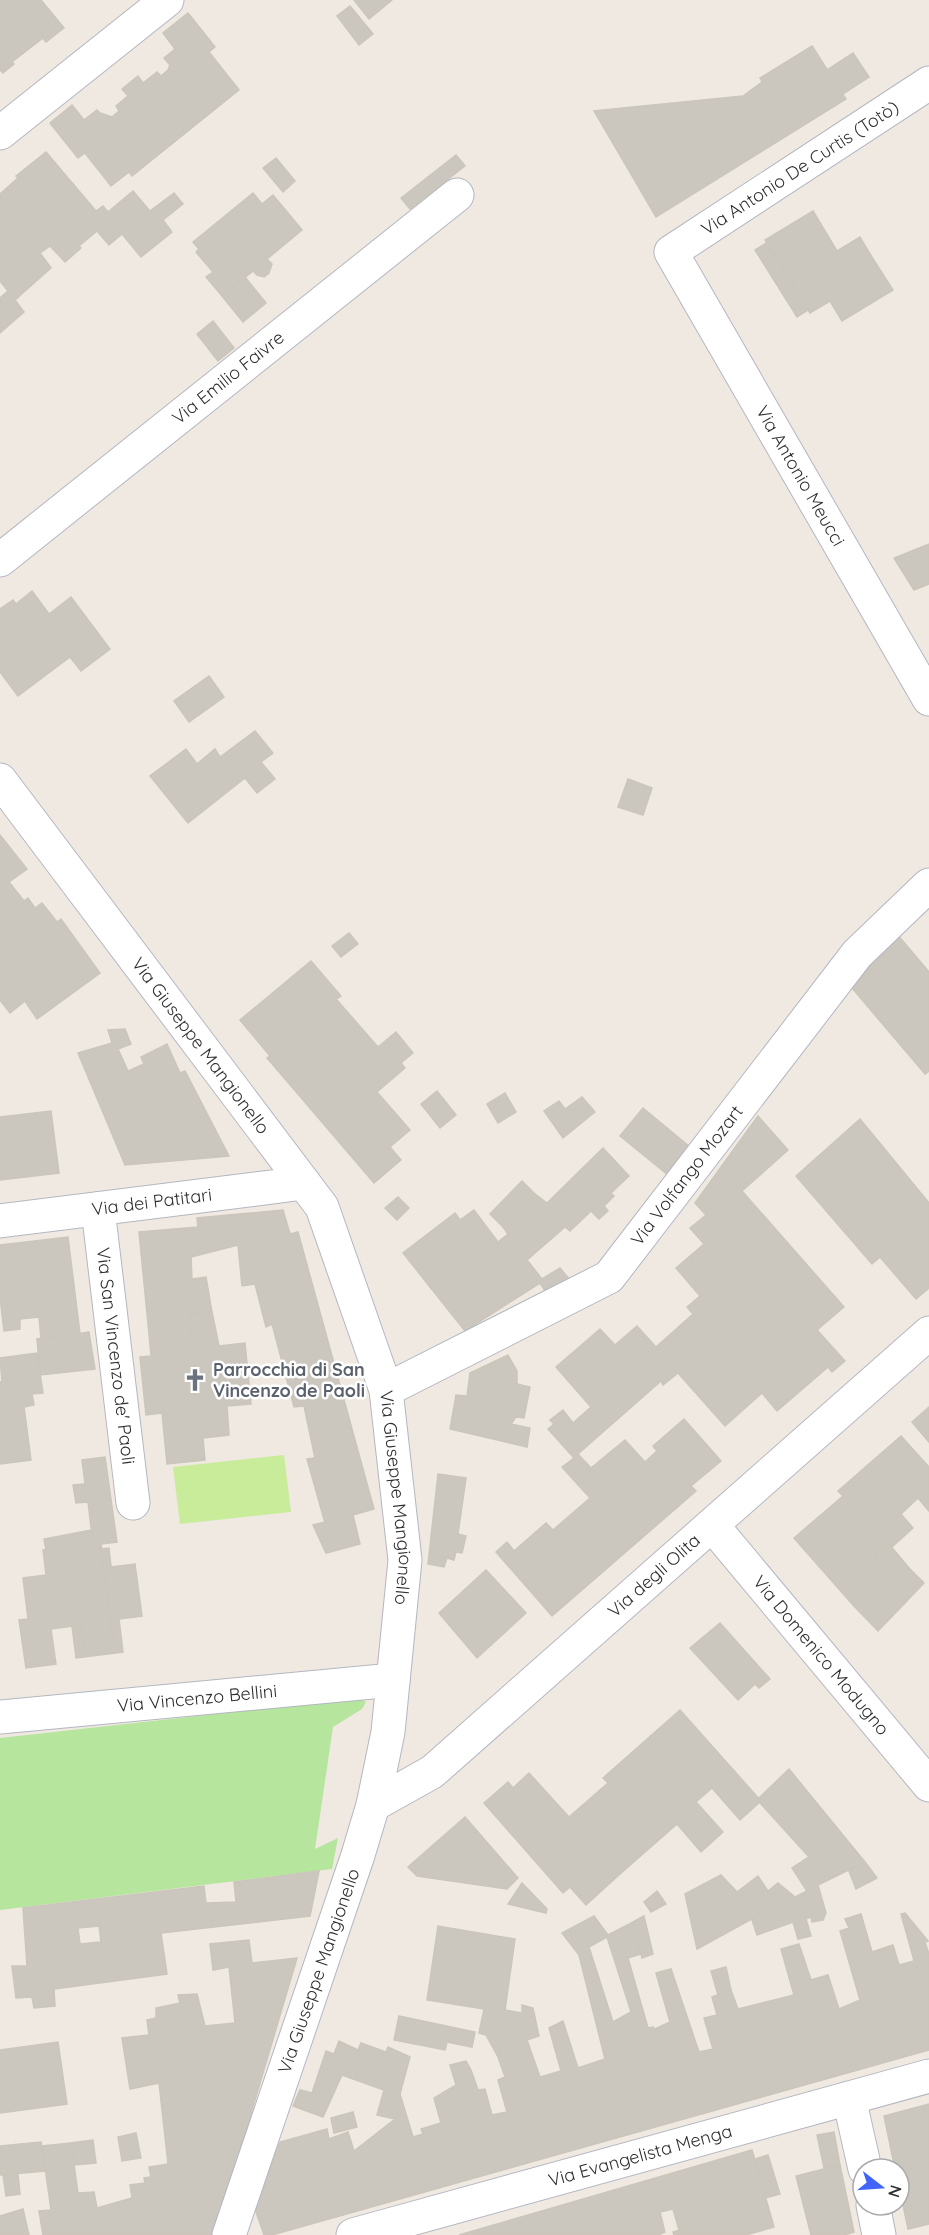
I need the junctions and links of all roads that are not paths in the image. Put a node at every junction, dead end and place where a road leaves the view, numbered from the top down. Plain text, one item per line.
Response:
1 (167, 0) edge
2 (926, 92) edge
3 (0, 133) edge
4 (457, 195) dead end
5 (671, 252) joint
6 (0, 560) edge
7 (929, 699) edge
8 (0, 780) edge
9 (929, 885) edge
10 (304, 1183) junction
11 (98, 1209) junction
12 (0, 1221) edge
13 (929, 1333) edge
14 (386, 1390) junction
15 (133, 1503) dead end
16 (712, 1525) junction
17 (393, 1680) junction
18 (0, 1717) edge
19 (929, 1785) edge
20 (373, 1805) junction
21 (929, 2076) edge
22 (849, 2098) junction
23 (862, 2157) edge
24 (875, 2217) edge
25 (229, 2235) edge
26 (353, 2235) edge
27 (879, 2235) edge

1 - 3 street
2 - 5 street, Via Antonio De Curtis (Totò)
4 - 6 street, Via Emilio Faivre
5 - 7 street, Via Antonio Meucci
8 - 10 street, Via Giuseppe Mangionello
9 - 14 street, Via Volfango Mozart
10 - 11 street, Via dei Patitari
10 - 14 street, Via Giuseppe Mangionello
11 - 12 street, Via dei Patitari
11 - 15 street, Via San Vincenzo de' Paoli
13 - 16 street, Via degli Olita
14 - 17 street, Via Giuseppe Mangionello
16 - 19 street, Via Domenico Modugno
16 - 20 street, Via degli Olita
17 - 18 street, Via Vincenzo Bellini
17 - 20 street, Via Giuseppe Mangionello
20 - 25 street, Via Giuseppe Mangionello
21 - 22 street, Via Evangelista Menga
22 - 23 street
22 - 26 street, Via Evangelista Menga
24 - 27 street

